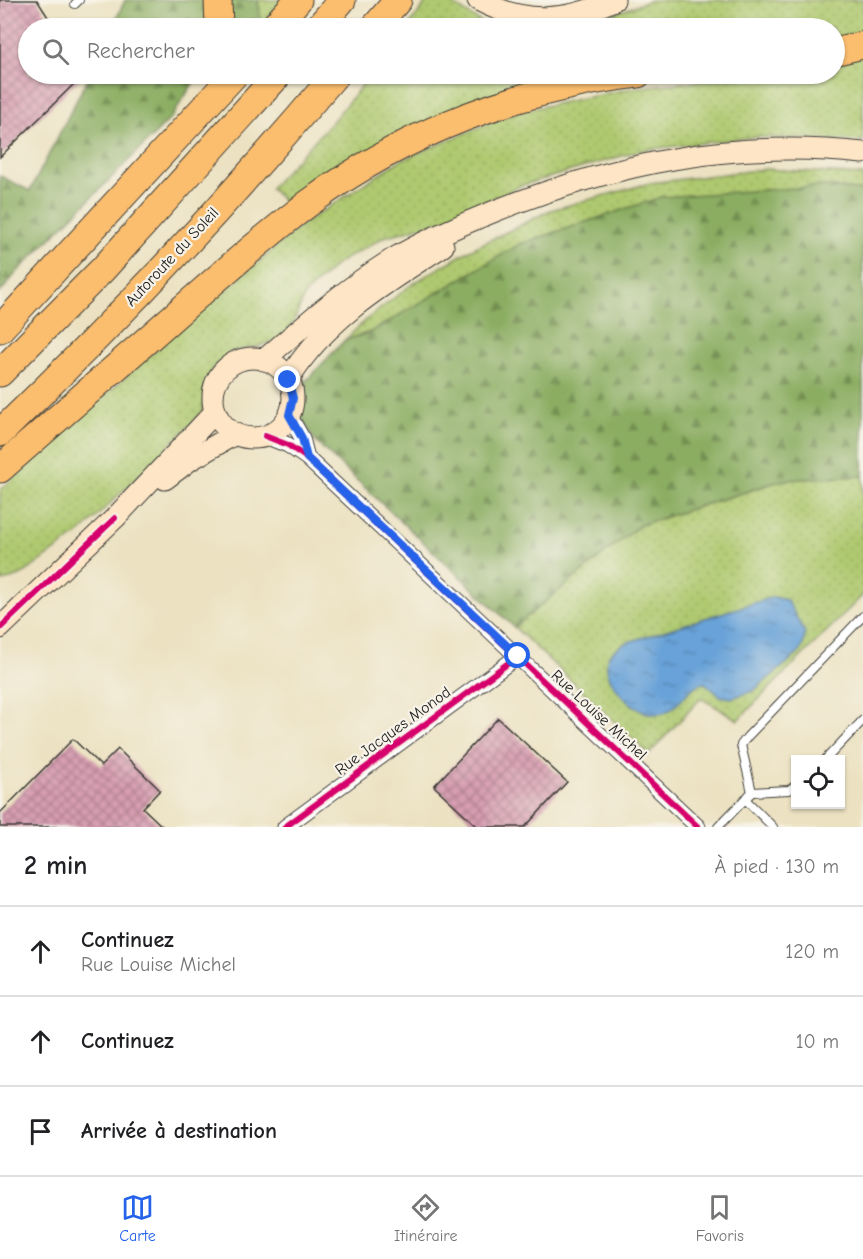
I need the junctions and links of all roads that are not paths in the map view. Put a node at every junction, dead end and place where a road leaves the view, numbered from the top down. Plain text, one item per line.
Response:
1 (218, 0) edge
2 (298, 0) edge
3 (342, 0) edge
4 (398, 0) edge
5 (478, 0) edge
6 (614, 0) edge
7 (219, 18) edge
8 (282, 18) edge
9 (327, 18) edge
10 (383, 18) edge
11 (863, 45) edge
12 (845, 49) edge
13 (203, 84) edge
14 (226, 84) edge
15 (270, 84) edge
16 (327, 84) edge
17 (578, 84) edge
18 (863, 153) edge
19 (125, 193) junction
20 (516, 203) junction
21 (0, 329) edge
22 (264, 360) junction
23 (0, 373) edge
24 (288, 380) junction
25 (215, 412) junction
26 (289, 415) junction
27 (0, 433) edge
28 (235, 434) junction
29 (265, 436) junction
30 (307, 458) junction
31 (0, 469) edge
32 (115, 518) junction
33 (863, 616) edge
34 (0, 628) edge
35 (518, 656) junction
36 (863, 720) edge
37 (829, 755) edge
38 (791, 788) edge
39 (752, 792) junction
40 (744, 800) junction
41 (285, 827) edge
42 (698, 827) edge
43 (718, 827) edge
44 (774, 827) edge

1 - 7 highway
2 - 8 highway
3 - 9 highway
4 - 10 highway
5 - 6 main road
11 - 12 highway
13 - 19 highway
14 - 19 highway
15 - 23 highway
16 - 27 highway, Autoroute du Soleil
17 - 31 highway
18 - 20 main road
19 - 21 highway
20 - 22 main road
20 - 24 main road
22 - 24 main road
22 - 25 main road
24 - 26 main road
25 - 28 main road
25 - 32 main road
26 - 29 main road
26 - 30 street, Rue Louise Michel
28 - 29 main road
28 - 32 main road
29 - 30 street, Rue Louise Michel
30 - 35 street, Rue Louise Michel
32 - 34 main road
33 - 39 lane
35 - 41 street, Rue Jacques Monod
35 - 42 street, Rue Louise Michel
36 - 37 lane
38 - 39 lane
39 - 40 lane
40 - 43 lane
40 - 44 lane

